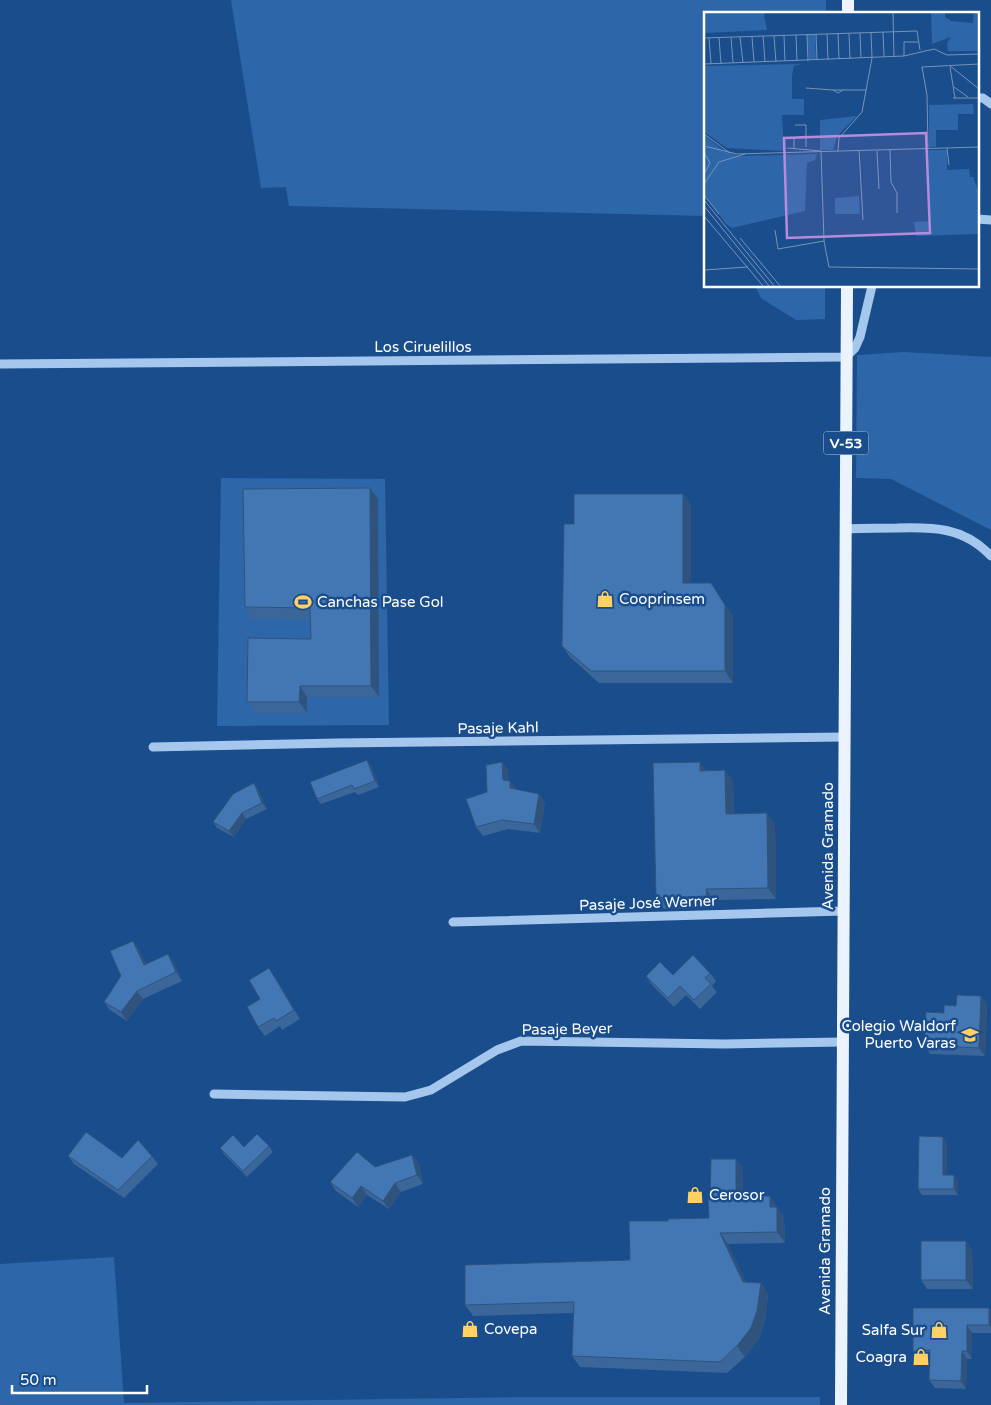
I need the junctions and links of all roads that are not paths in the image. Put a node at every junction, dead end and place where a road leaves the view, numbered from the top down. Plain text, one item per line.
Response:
1 (978, 98) edge
2 (991, 104) edge
3 (978, 220) edge
4 (991, 220) edge
5 (847, 288) edge
6 (872, 288) edge
7 (846, 357) junction
8 (0, 364) edge
9 (846, 529) junction
10 (991, 556) edge
11 (844, 737) junction
12 (153, 747) dead end
13 (844, 911) junction
14 (453, 922) dead end
15 (843, 1042) junction
16 (214, 1094) dead end
17 (841, 1405) edge

1 - 2 street
3 - 4 street
5 - 7 main road, Avenida Gramado / V-53
6 - 7 street
7 - 8 street, Los Ciruelillos
7 - 9 main road, Avenida Gramado / V-53
9 - 10 street
9 - 11 main road, Avenida Gramado / V-53
11 - 12 street, Pasaje Kahl
11 - 13 main road, Avenida Gramado / V-53
13 - 14 street, Pasaje José Werner
13 - 15 main road, Avenida Gramado / V-53
15 - 16 street, Pasaje Beyer
15 - 17 main road, Avenida Gramado / V-53

